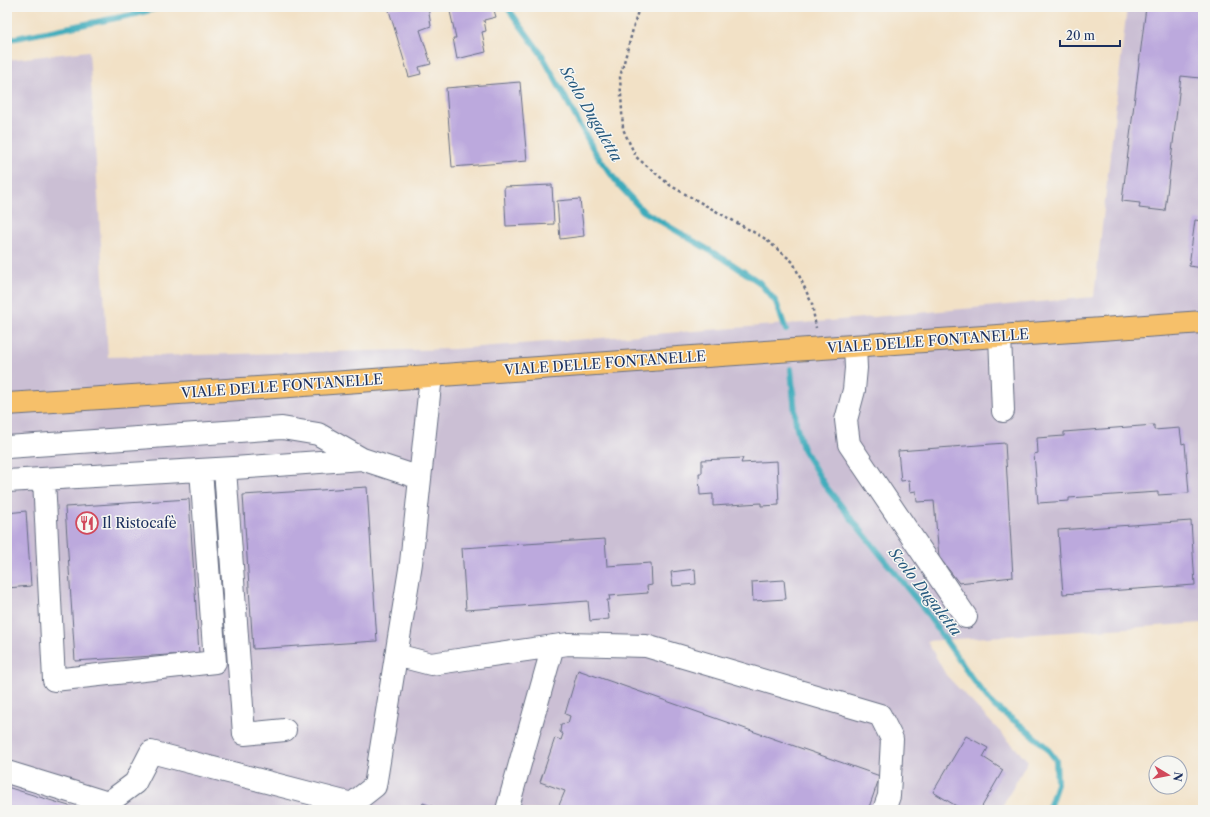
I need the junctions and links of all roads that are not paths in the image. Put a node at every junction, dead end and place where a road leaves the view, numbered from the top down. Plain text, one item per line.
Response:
1 (1203, 322) edge
2 (1000, 336) junction
3 (855, 346) junction
4 (431, 376) junction
5 (7, 404) edge
6 (1003, 412) dead end
7 (7, 447) edge
8 (362, 459) junction
9 (225, 469) junction
10 (201, 470) junction
11 (420, 478) junction
12 (44, 479) junction
13 (7, 481) edge
14 (966, 617) dead end
15 (553, 646) junction
16 (396, 655) junction
17 (285, 730) dead end
18 (7, 772) edge
19 (107, 807) edge
20 (507, 810) edge
21 (884, 810) edge

1 - 2 main road, VIALE DELLE FONTANELLE
2 - 3 main road, VIALE DELLE FONTANELLE
2 - 6 lane
3 - 4 main road, VIALE DELLE FONTANELLE
3 - 14 lane
4 - 5 main road, VIALE DELLE FONTANELLE
4 - 11 lane
7 - 8 lane
8 - 9 lane
8 - 11 lane
9 - 10 lane
9 - 17 lane
10 - 12 lane
10 - 12 lane
11 - 16 lane
12 - 13 lane
15 - 16 lane
15 - 20 lane
15 - 21 lane
16 - 19 lane
18 - 19 lane

